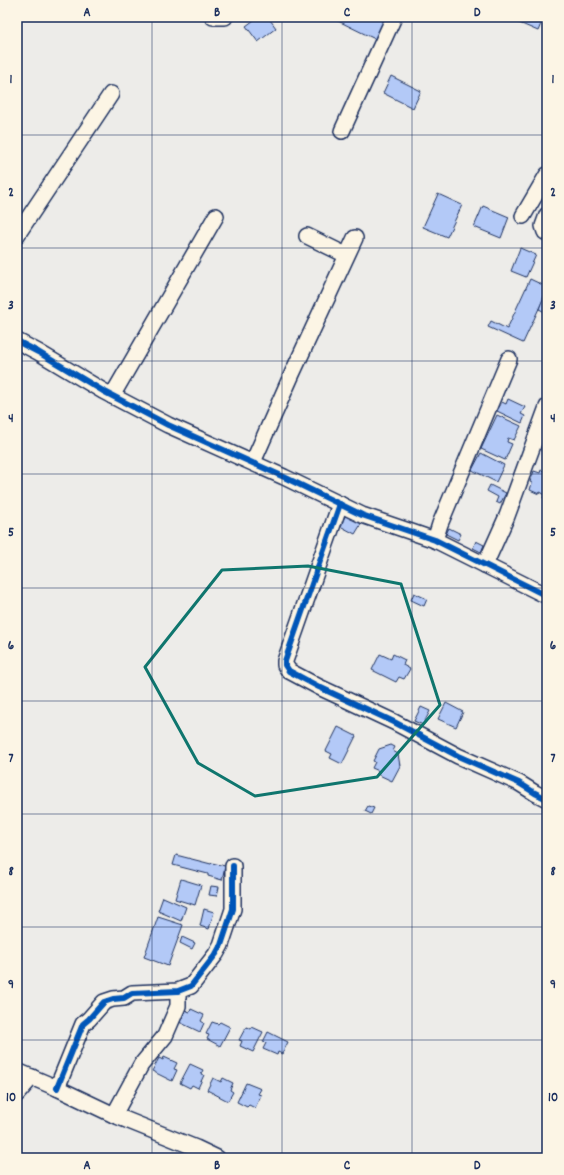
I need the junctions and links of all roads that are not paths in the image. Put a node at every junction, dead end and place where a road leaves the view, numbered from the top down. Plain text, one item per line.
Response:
1 (213, 17) edge
2 (225, 17) edge
3 (394, 17) edge
4 (112, 94) dead end
5 (342, 131) dead end
6 (547, 175) edge
7 (547, 215) edge
8 (216, 216) dead end
9 (523, 216) dead end
10 (547, 233) edge
11 (17, 235) edge
12 (307, 236) dead end
13 (355, 238) dead end
14 (346, 255) junction
15 (17, 341) edge
16 (509, 359) dead end
17 (112, 396) junction
18 (547, 408) edge
19 (253, 462) junction
20 (340, 504) junction
21 (435, 540) junction
22 (485, 565) junction
23 (547, 596) edge
24 (547, 799) edge
25 (233, 866) dead end
26 (178, 991) junction
27 (17, 1071) edge
28 (32, 1078) junction
29 (57, 1088) junction
30 (17, 1094) edge
31 (114, 1116) junction
32 (216, 1158) edge

1 - 2 street
3 - 5 street
4 - 11 street
6 - 9 street
7 - 10 street
8 - 17 street
12 - 14 street
13 - 14 street
14 - 19 street
15 - 17 street
16 - 21 street
17 - 19 street
18 - 22 street
19 - 20 street
20 - 21 street
20 - 24 street
21 - 22 street
22 - 23 street
25 - 26 street
26 - 29 street
26 - 31 street
27 - 28 street
28 - 29 street
28 - 30 street
29 - 31 street
31 - 32 street

